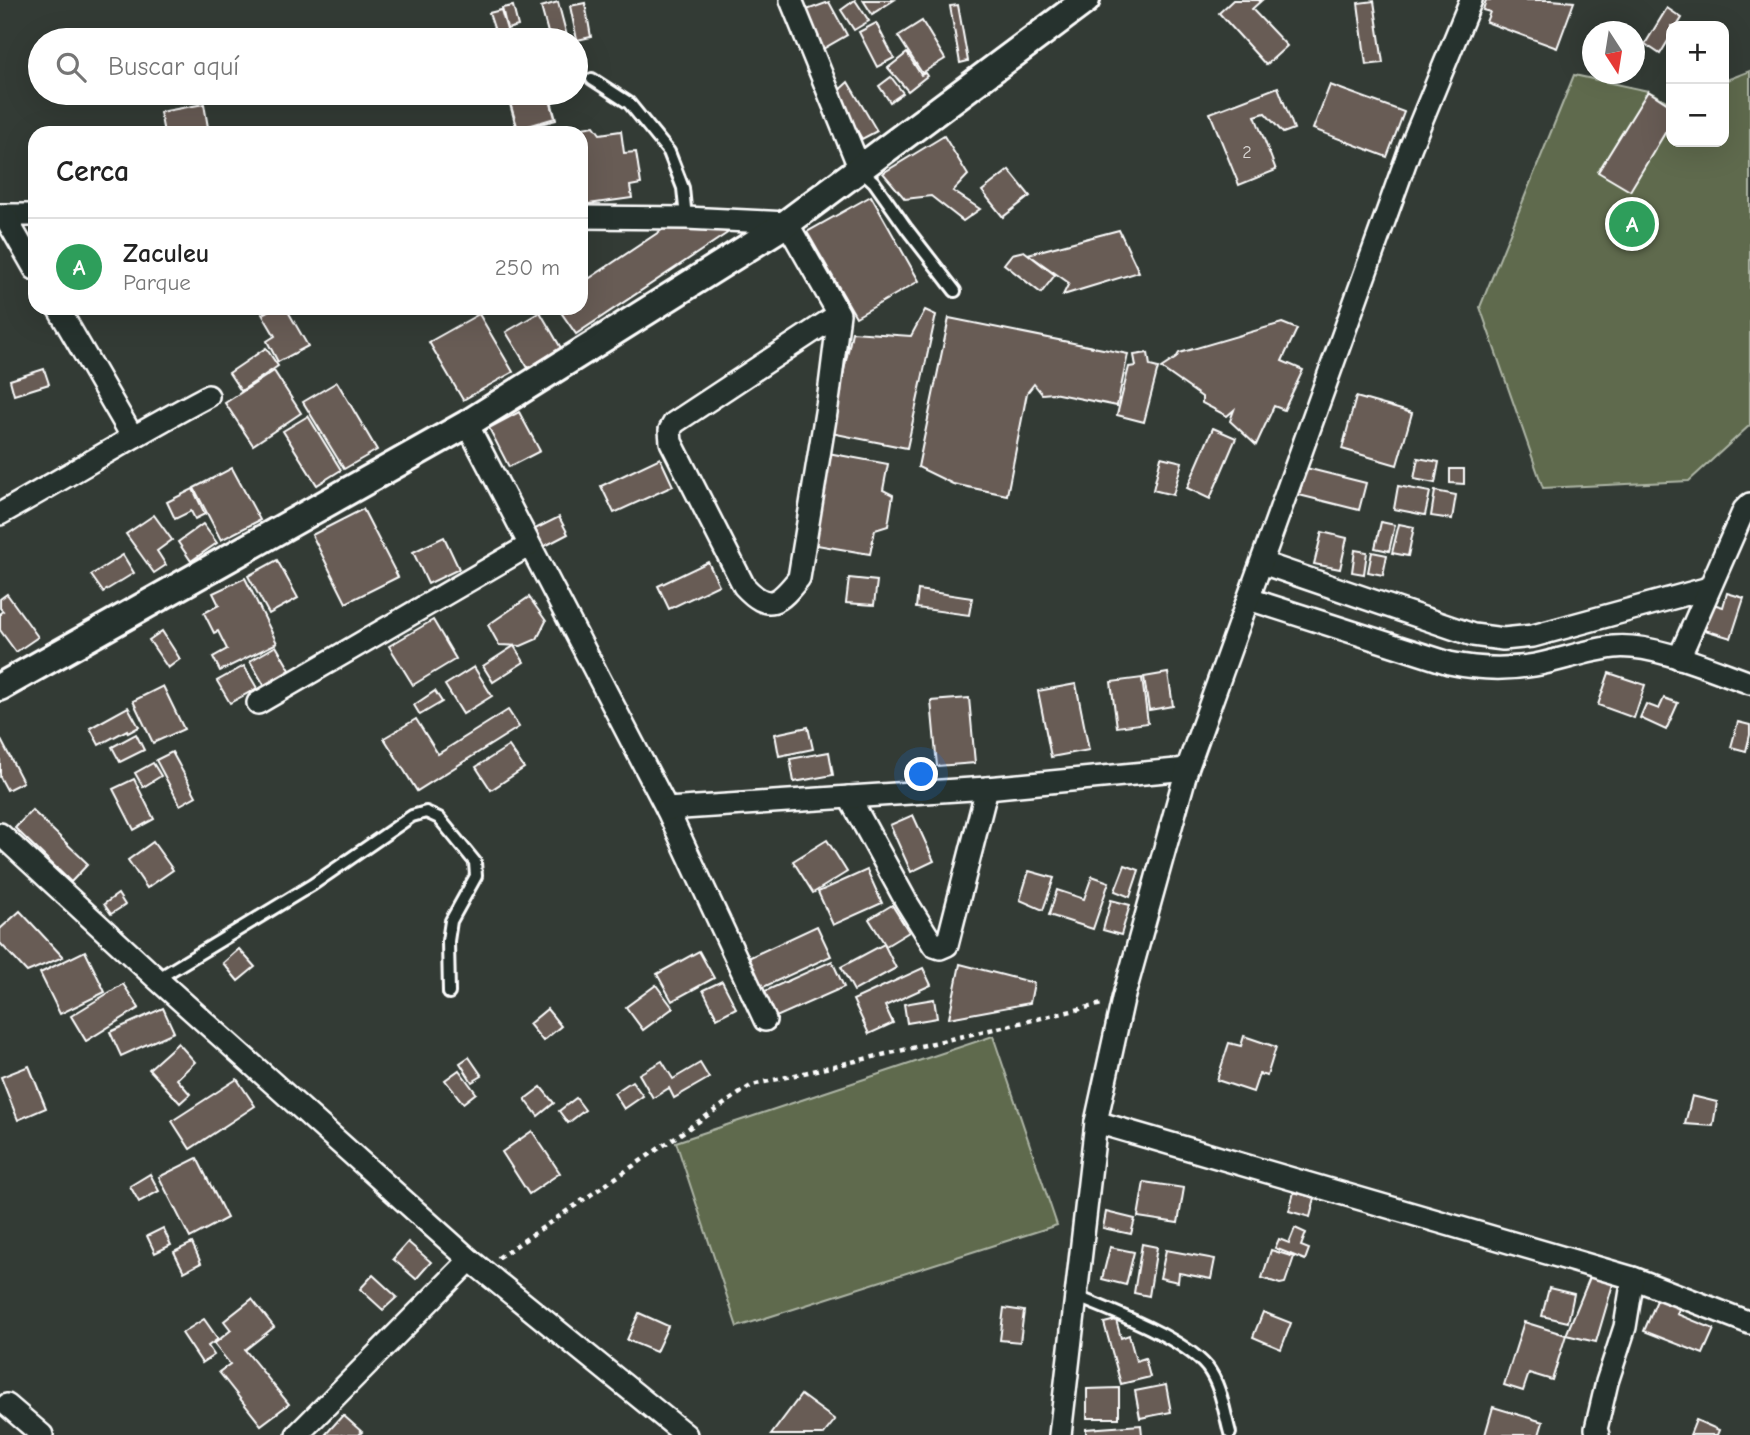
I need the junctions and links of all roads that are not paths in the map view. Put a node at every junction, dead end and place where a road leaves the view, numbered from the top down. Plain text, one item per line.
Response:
1 (792, 0) edge
2 (1086, 0) edge
3 (1471, 0) edge
4 (592, 79) dead end
5 (859, 167) junction
6 (2, 215) edge
7 (28, 215) edge
8 (588, 217) edge
9 (686, 218) junction
10 (787, 223) junction
11 (28, 258) edge
12 (955, 290) dead end
13 (839, 314) junction
14 (62, 315) edge
15 (208, 396) dead end
16 (467, 424) junction
17 (132, 436) junction
18 (1750, 504) edge
19 (0, 514) edge
20 (528, 546) junction
21 (1262, 563) junction
22 (1709, 588) junction
23 (1249, 600) junction
24 (1679, 658) junction
25 (1750, 683) edge
26 (0, 687) edge
27 (258, 703) dead end
28 (1188, 769) junction
29 (987, 788) junction
30 (849, 797) junction
31 (667, 810) junction
32 (0, 834) edge
33 (157, 979) junction
34 (449, 993) dead end
35 (765, 1020) dead end
36 (1096, 1122) junction
37 (476, 1265) junction
38 (1633, 1279) junction
39 (1075, 1296) junction
40 (1750, 1323) edge
41 (7, 1405) dead end
42 (1230, 1433) dead end
43 (42, 1435) edge
44 (297, 1435) edge
45 (686, 1435) edge
46 (1060, 1435) edge
47 (1598, 1435) edge

1 - 5 street
2 - 5 street
3 - 21 street
4 - 9 lane
5 - 10 street
5 - 12 lane
6 - 7 street
6 - 11 street
8 - 9 street
9 - 10 street
10 - 13 street
10 - 16 street
13 - 13 street
14 - 17 street
15 - 17 street
16 - 20 street
16 - 26 street
17 - 19 street
18 - 22 street
20 - 27 street
20 - 31 street
21 - 22 street
21 - 23 street
22 - 24 street
23 - 24 street
23 - 28 street
24 - 25 street
28 - 29 street
28 - 36 street
29 - 30 street
29 - 30 street
30 - 31 street
31 - 35 street
32 - 33 street
33 - 34 lane
33 - 37 street
36 - 38 street
36 - 39 street
37 - 44 street
37 - 45 street
38 - 40 street
38 - 47 street
39 - 42 lane
39 - 46 street
41 - 43 street

